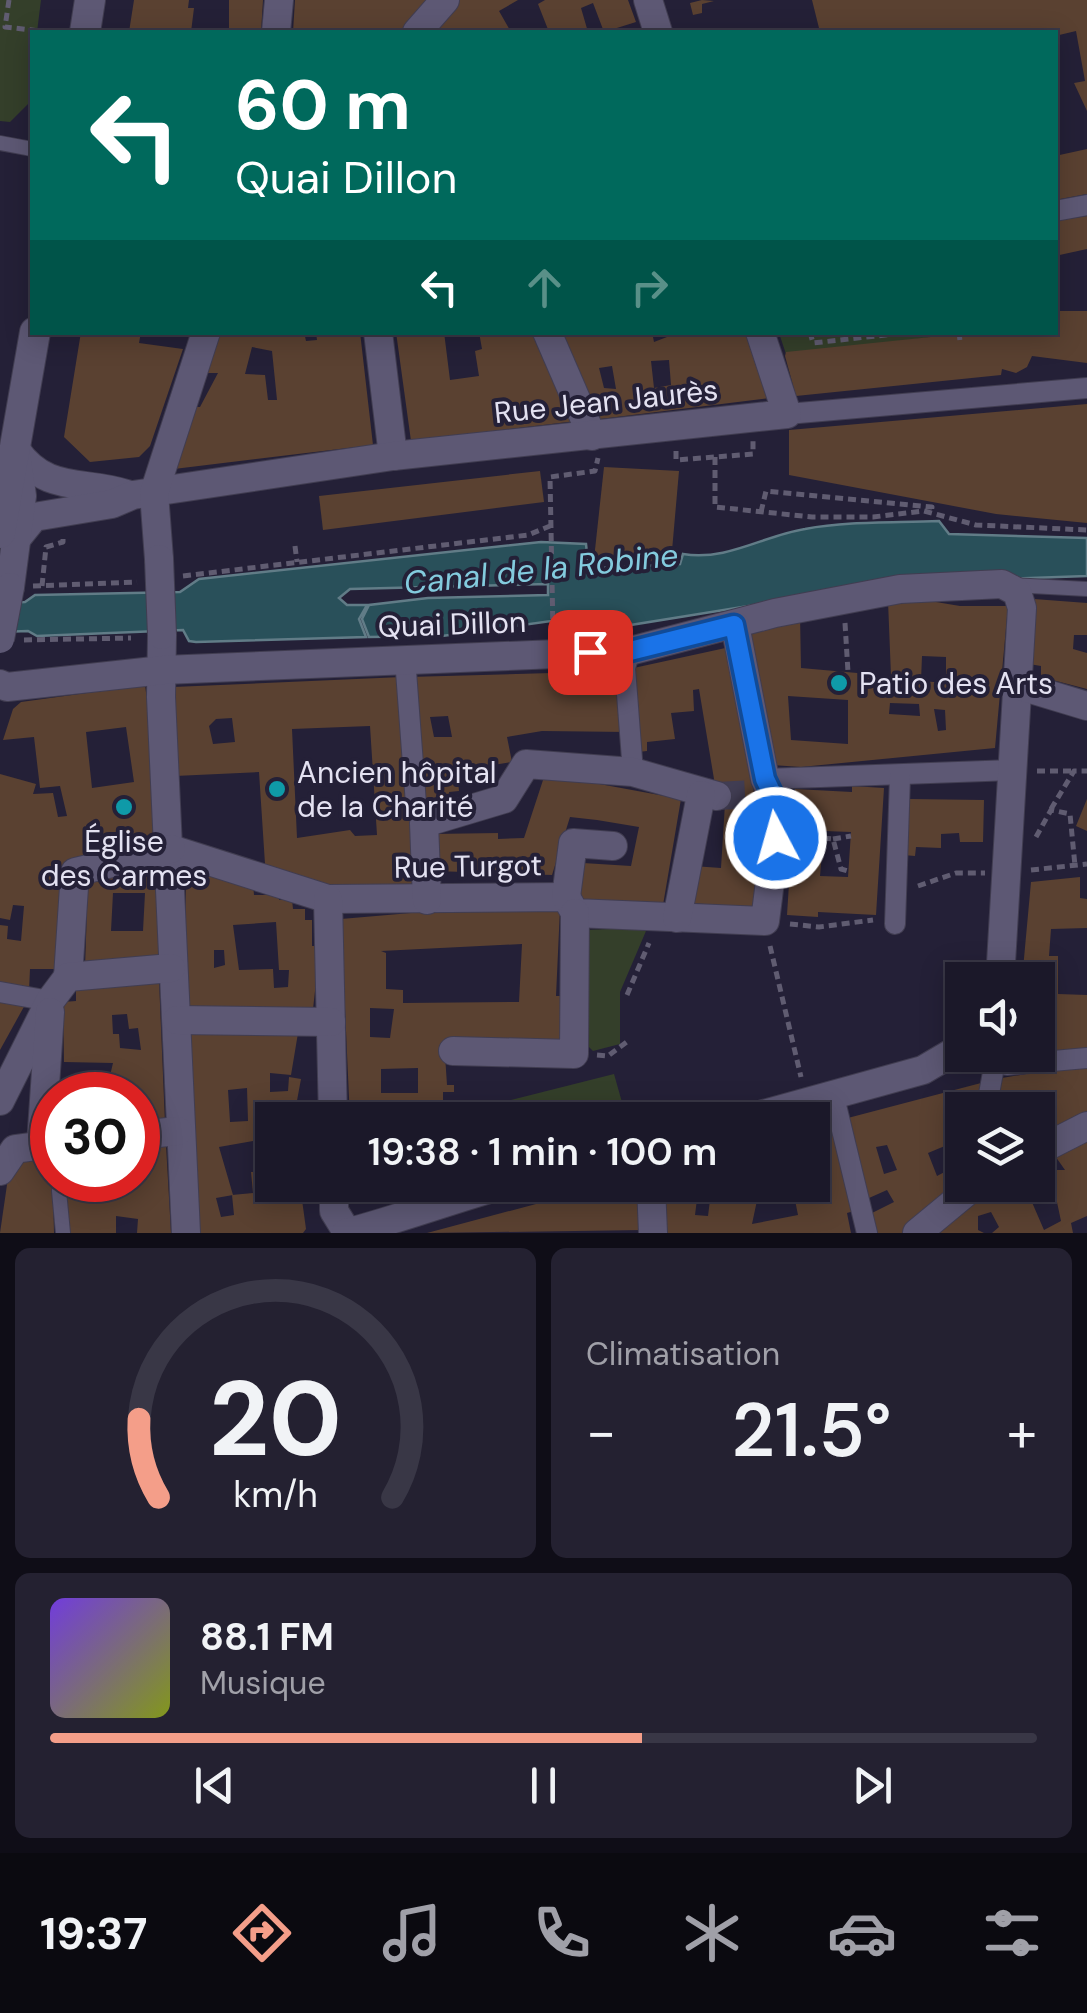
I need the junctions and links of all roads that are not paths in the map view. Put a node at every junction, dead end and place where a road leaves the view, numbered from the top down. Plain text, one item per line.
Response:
1 (90, 0) edge
2 (279, 0) edge
3 (444, 0) edge
4 (648, 0) edge
5 (85, 30) edge
6 (276, 30) edge
7 (418, 30) edge
8 (657, 30) edge
9 (0, 143) edge
10 (30, 148) edge
11 (1087, 205) edge
12 (1058, 210) edge
13 (35, 335) edge
14 (205, 335) edge
15 (378, 335) edge
16 (548, 335) edge
17 (761, 335) edge
18 (1087, 388) edge
19 (787, 414) junction
20 (592, 436) junction
21 (16, 450) junction
22 (393, 456) junction
23 (144, 494) junction
24 (8, 536) edge
25 (1002, 584) junction
26 (1087, 589) edge
27 (734, 625) junction
28 (10, 639) edge
29 (630, 651) junction
30 (404, 658) junction
31 (163, 670) junction
32 (0, 684) edge
33 (1017, 685) junction
34 (1087, 706) edge
35 (1013, 770) junction
36 (633, 772) junction
37 (900, 777) junction
38 (764, 790) junction
39 (424, 823) junction
40 (613, 846) dead end
41 (170, 849) junction
42 (328, 899) junction
43 (426, 900) junction
44 (570, 905) junction
45 (677, 918) junction
46 (896, 919) road end
47 (1001, 962) edge
48 (172, 968) junction
49 (68, 977) junction
50 (0, 992) edge
51 (50, 1001) junction
52 (177, 1020) junction
53 (331, 1022) junction
54 (453, 1051) dead end
55 (945, 1057) edge
56 (1087, 1058) edge
57 (1055, 1060) edge
58 (49, 1072) edge
59 (821, 1100) junction
60 (0, 1101) edge
61 (333, 1102) edge
62 (813, 1102) edge
63 (1087, 1126) edge
64 (178, 1131) junction
65 (160, 1133) edge
66 (1055, 1142) edge
67 (30, 1147) edge
68 (0, 1172) edge
69 (60, 1202) edge
70 (334, 1202) edge
71 (443, 1202) edge
72 (652, 1202) edge
73 (954, 1202) edge
74 (406, 1226) edge
75 (63, 1233) edge
76 (186, 1233) edge
77 (347, 1233) edge
78 (653, 1233) edge
79 (867, 1233) edge
80 (917, 1233) edge

1 - 5 main road
2 - 6 street
3 - 7 street
4 - 8 street
9 - 10 lane
11 - 12 street
13 - 21 main road
14 - 23 street
15 - 22 street
16 - 20 street
17 - 19 street
18 - 19 street, Rue Jean Jaurès
19 - 20 street, Rue Jean Jaurès
20 - 22 street, Rue Jean Jaurès
21 - 23 street, Rue Jean Jaurès
21 - 24 main road
22 - 23 street, Rue Jean Jaurès
23 - 24 street, Rue Jean Jaurès
23 - 31 street, bridge
24 - 28 street, bridge
25 - 26 lane
25 - 27 street, Quai Dillon
25 - 33 street
27 - 29 street, Quai Dillon
27 - 38 street
29 - 30 street, Quai Dillon
29 - 36 street
30 - 31 street, Quai Dillon
30 - 39 street
31 - 32 street, Quai Dillon
31 - 41 street
33 - 34 street
33 - 35 street
35 - 37 street
35 - 47 street
36 - 39 street
36 - 45 street
37 - 38 street
37 - 46 street
38 - 45 street, Rue Turgot
39 - 43 street
40 - 44 street
41 - 42 street, Rue Turgot
41 - 48 street
41 - 49 street
42 - 43 street, Rue Turgot
42 - 53 street
43 - 44 street, Rue Turgot
44 - 45 street, Rue Turgot
44 - 54 street
48 - 49 street
48 - 52 street
49 - 51 street
50 - 51 street
51 - 58 street
51 - 60 street
52 - 53 street
52 - 64 street
53 - 61 street
55 - 59 street
56 - 57 street
59 - 62 street
59 - 79 street
63 - 66 street
64 - 65 street
64 - 76 street
67 - 68 street
69 - 75 lane
70 - 77 street
71 - 74 street
72 - 78 street
73 - 80 street
74 - 77 street

